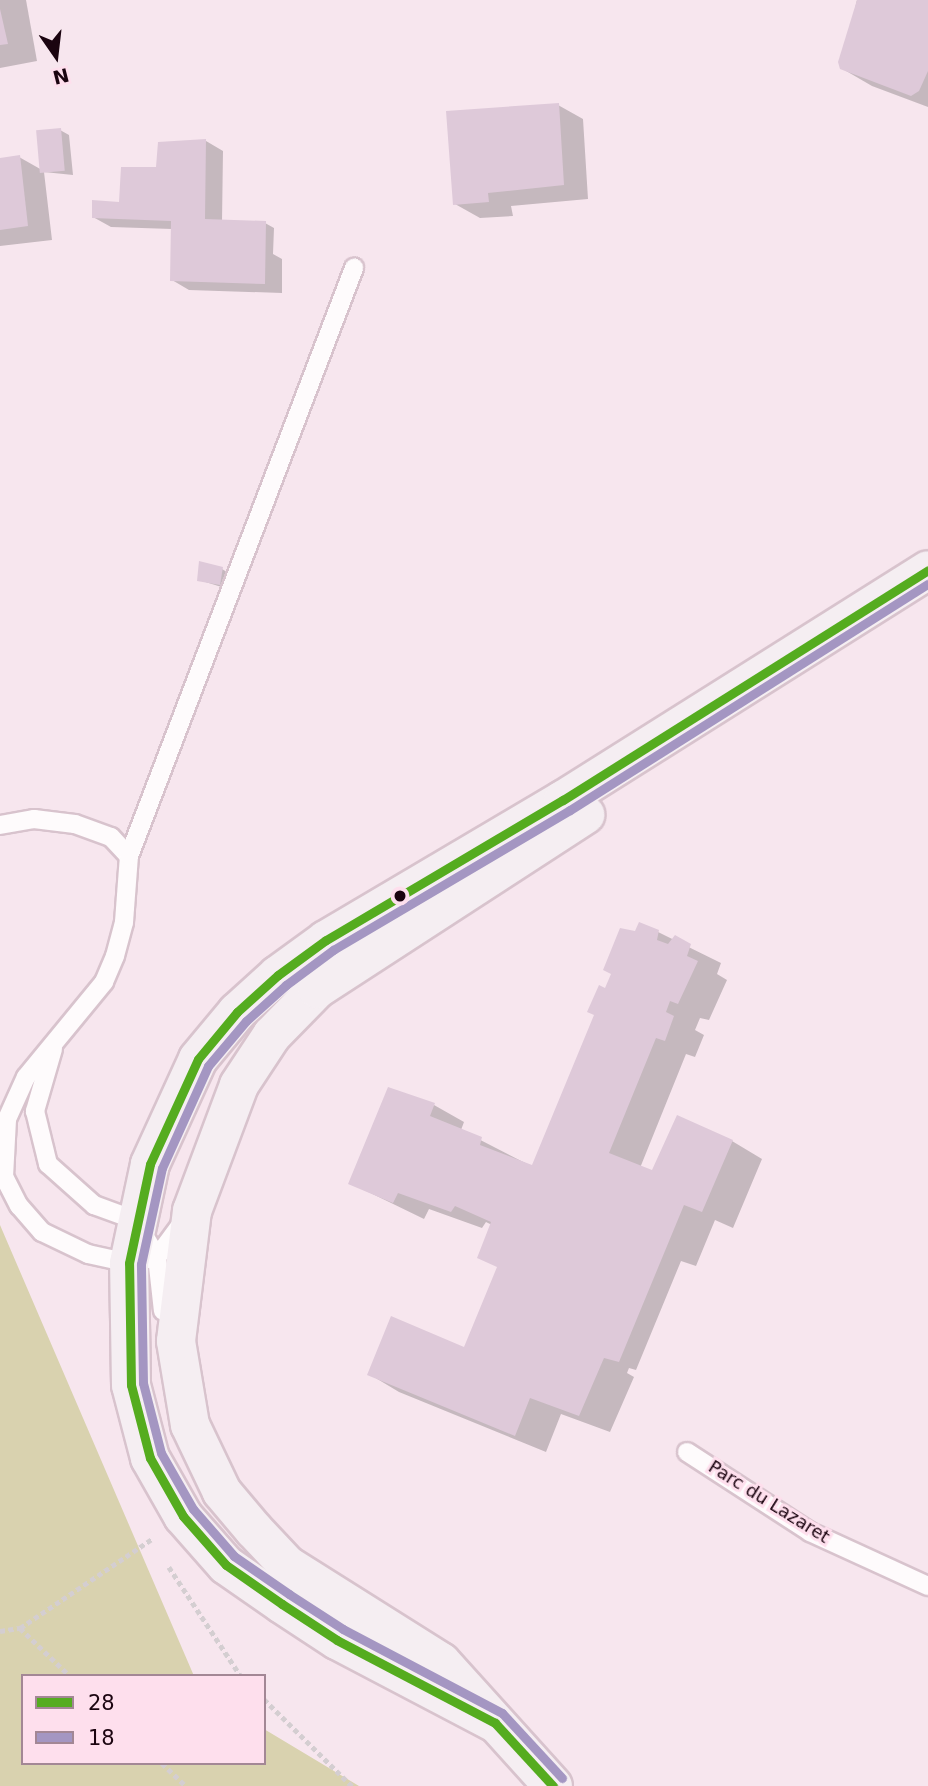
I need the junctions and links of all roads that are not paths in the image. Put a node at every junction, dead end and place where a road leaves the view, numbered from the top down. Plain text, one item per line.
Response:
1 (354, 268) dead end
2 (928, 570) edge
3 (928, 599) edge
4 (0, 825) edge
5 (129, 856) junction
6 (57, 1036) junction
7 (192, 1211) junction
8 (135, 1220) junction
9 (143, 1260) junction
10 (190, 1425) junction
11 (687, 1452) dead end
12 (928, 1586) edge
13 (495, 1723) junction
14 (553, 1786) edge

1 - 5 lane
2 - 8 main road
3 - 7 main road
4 - 5 lane
5 - 6 lane
6 - 8 lane
6 - 9 lane
7 - 9 lane
7 - 10 main road
8 - 9 main road
9 - 10 lane
9 - 13 main road
10 - 13 main road
11 - 12 lane, Parc du Lazaret
13 - 14 main road

